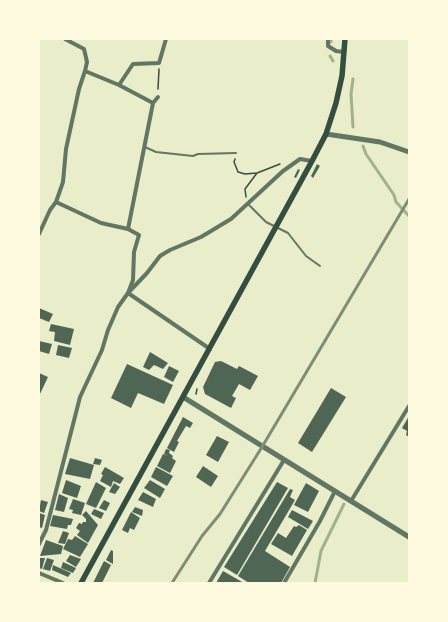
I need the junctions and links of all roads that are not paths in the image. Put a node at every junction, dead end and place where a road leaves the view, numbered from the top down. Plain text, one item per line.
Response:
1 (65, 39) edge
2 (166, 39) edge
3 (328, 39) edge
4 (345, 39) edge
5 (344, 52) junction
6 (85, 71) junction
7 (119, 85) junction
8 (158, 97) road end
9 (153, 103) junction
10 (326, 134) junction
11 (145, 147) junction
12 (409, 151) edge
13 (236, 154) road end
14 (312, 161) junction
15 (56, 202) junction
16 (248, 204) junction
17 (276, 227) junction
18 (128, 229) junction
19 (39, 234) edge
20 (320, 266) dead end
21 (128, 293) junction
22 (210, 349) junction
23 (183, 397) junction
24 (409, 406) edge
25 (284, 460) junction
26 (335, 491) junction
27 (351, 501) junction
28 (409, 537) edge
29 (39, 544) edge
30 (39, 574) edge
31 (63, 583) edge
32 (81, 583) edge
33 (209, 583) edge
34 (284, 583) edge

1 - 6 street
2 - 7 street
3 - 5 street
4 - 5 main road
5 - 10 main road
6 - 7 street
6 - 15 street
7 - 9 street
8 - 9 street
9 - 11 street
10 - 12 street
10 - 14 main road
11 - 13 lane
11 - 18 street
14 - 16 street
14 - 17 main road
15 - 18 street
15 - 19 street
16 - 17 lane
16 - 21 street
17 - 20 lane
17 - 22 main road
18 - 21 street
21 - 22 street
21 - 29 street
22 - 23 main road
23 - 25 street
23 - 32 main road
24 - 27 street
25 - 26 street
25 - 33 street
26 - 27 street
26 - 34 street
27 - 28 street
30 - 31 street

